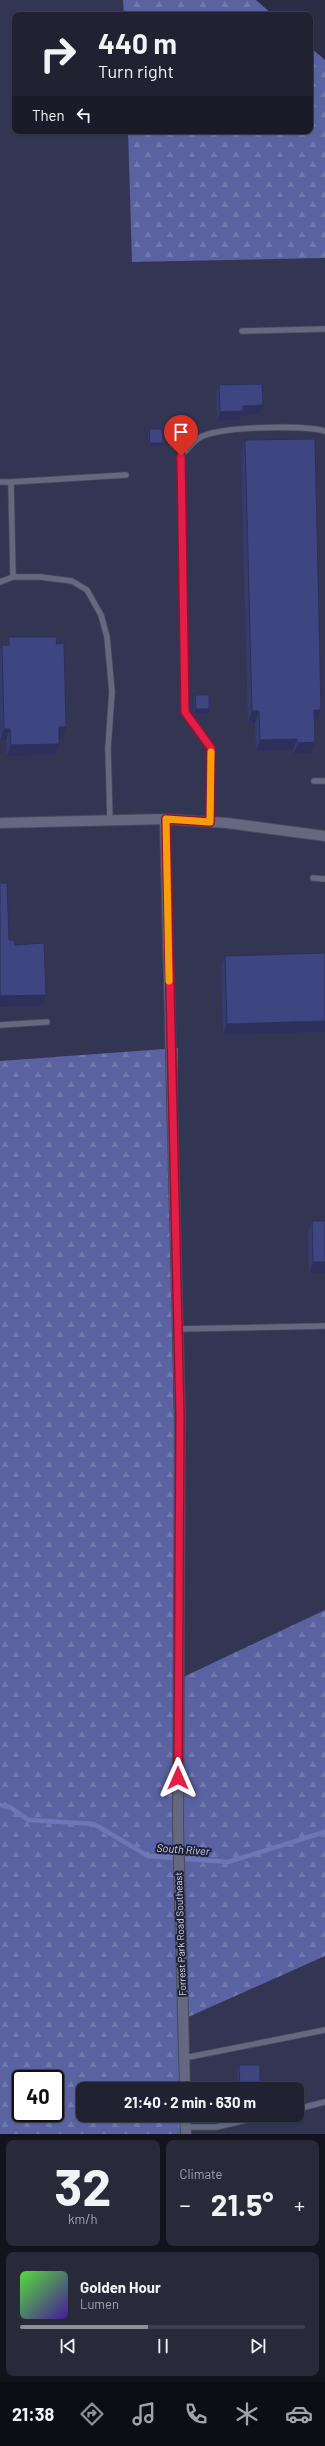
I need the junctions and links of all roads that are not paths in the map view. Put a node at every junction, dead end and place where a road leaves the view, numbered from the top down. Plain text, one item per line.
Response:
1 (325, 329) edge
2 (242, 331) dead end
3 (325, 431) edge
4 (126, 475) dead end
5 (0, 482) edge
6 (11, 482) junction
7 (13, 577) junction
8 (0, 582) edge
9 (314, 781) dead end
10 (325, 781) edge
11 (166, 819) junction
12 (110, 820) junction
13 (210, 822) junction
14 (0, 824) edge
15 (325, 836) edge
16 (314, 878) dead end
17 (325, 879) edge
18 (47, 1022) dead end
19 (0, 1025) edge
20 (325, 1326) edge
21 (178, 1329) junction
22 (325, 2030) edge
23 (184, 2058) junction
24 (185, 2082) edge
25 (325, 2102) edge
26 (304, 2107) edge
27 (238, 2122) edge
28 (186, 2131) edge

1 - 2 lane
3 - 13 lane
4 - 6 lane
5 - 6 lane
6 - 7 lane
7 - 8 lane
7 - 12 lane
9 - 10 lane
11 - 12 street
11 - 13 street
11 - 21 street, Forrest Park Road Southeast
12 - 14 street
13 - 15 street
16 - 17 lane
18 - 19 lane
20 - 21 lane
21 - 23 street, Forrest Park Road Southeast
22 - 23 lane
23 - 24 street, Forrest Park Road Southeast
25 - 26 lane
27 - 28 lane

